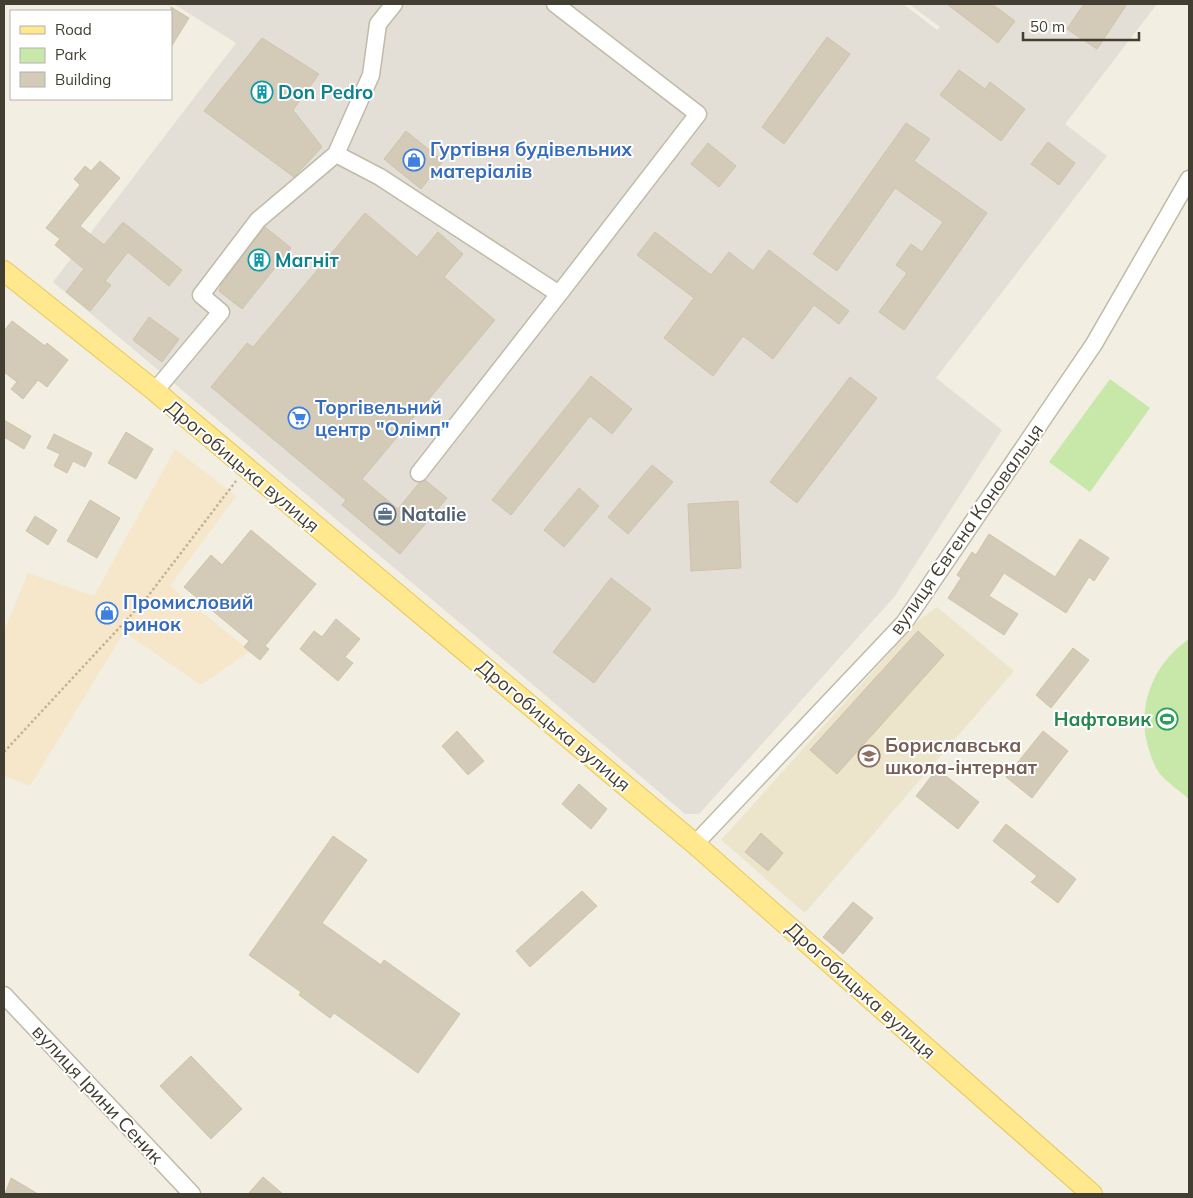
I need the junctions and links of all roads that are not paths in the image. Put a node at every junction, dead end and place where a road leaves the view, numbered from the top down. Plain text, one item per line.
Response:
1 (394, 4) edge
2 (555, 4) edge
3 (336, 154) junction
4 (1189, 179) edge
5 (4, 271) edge
6 (559, 294) junction
7 (155, 392) junction
8 (419, 473) dead end
9 (696, 844) junction
10 (4, 995) edge
11 (192, 1194) edge
12 (1092, 1194) edge

1 - 3 street
2 - 6 street
3 - 6 street
3 - 7 street
4 - 9 street, вулиця Євгена Коновальця
5 - 7 main road, Дрогобицька вулиця
6 - 8 street
7 - 9 main road, Дрогобицька вулиця
9 - 12 main road, Дрогобицька вулиця
10 - 11 street, вулиця Ірини Сеник

